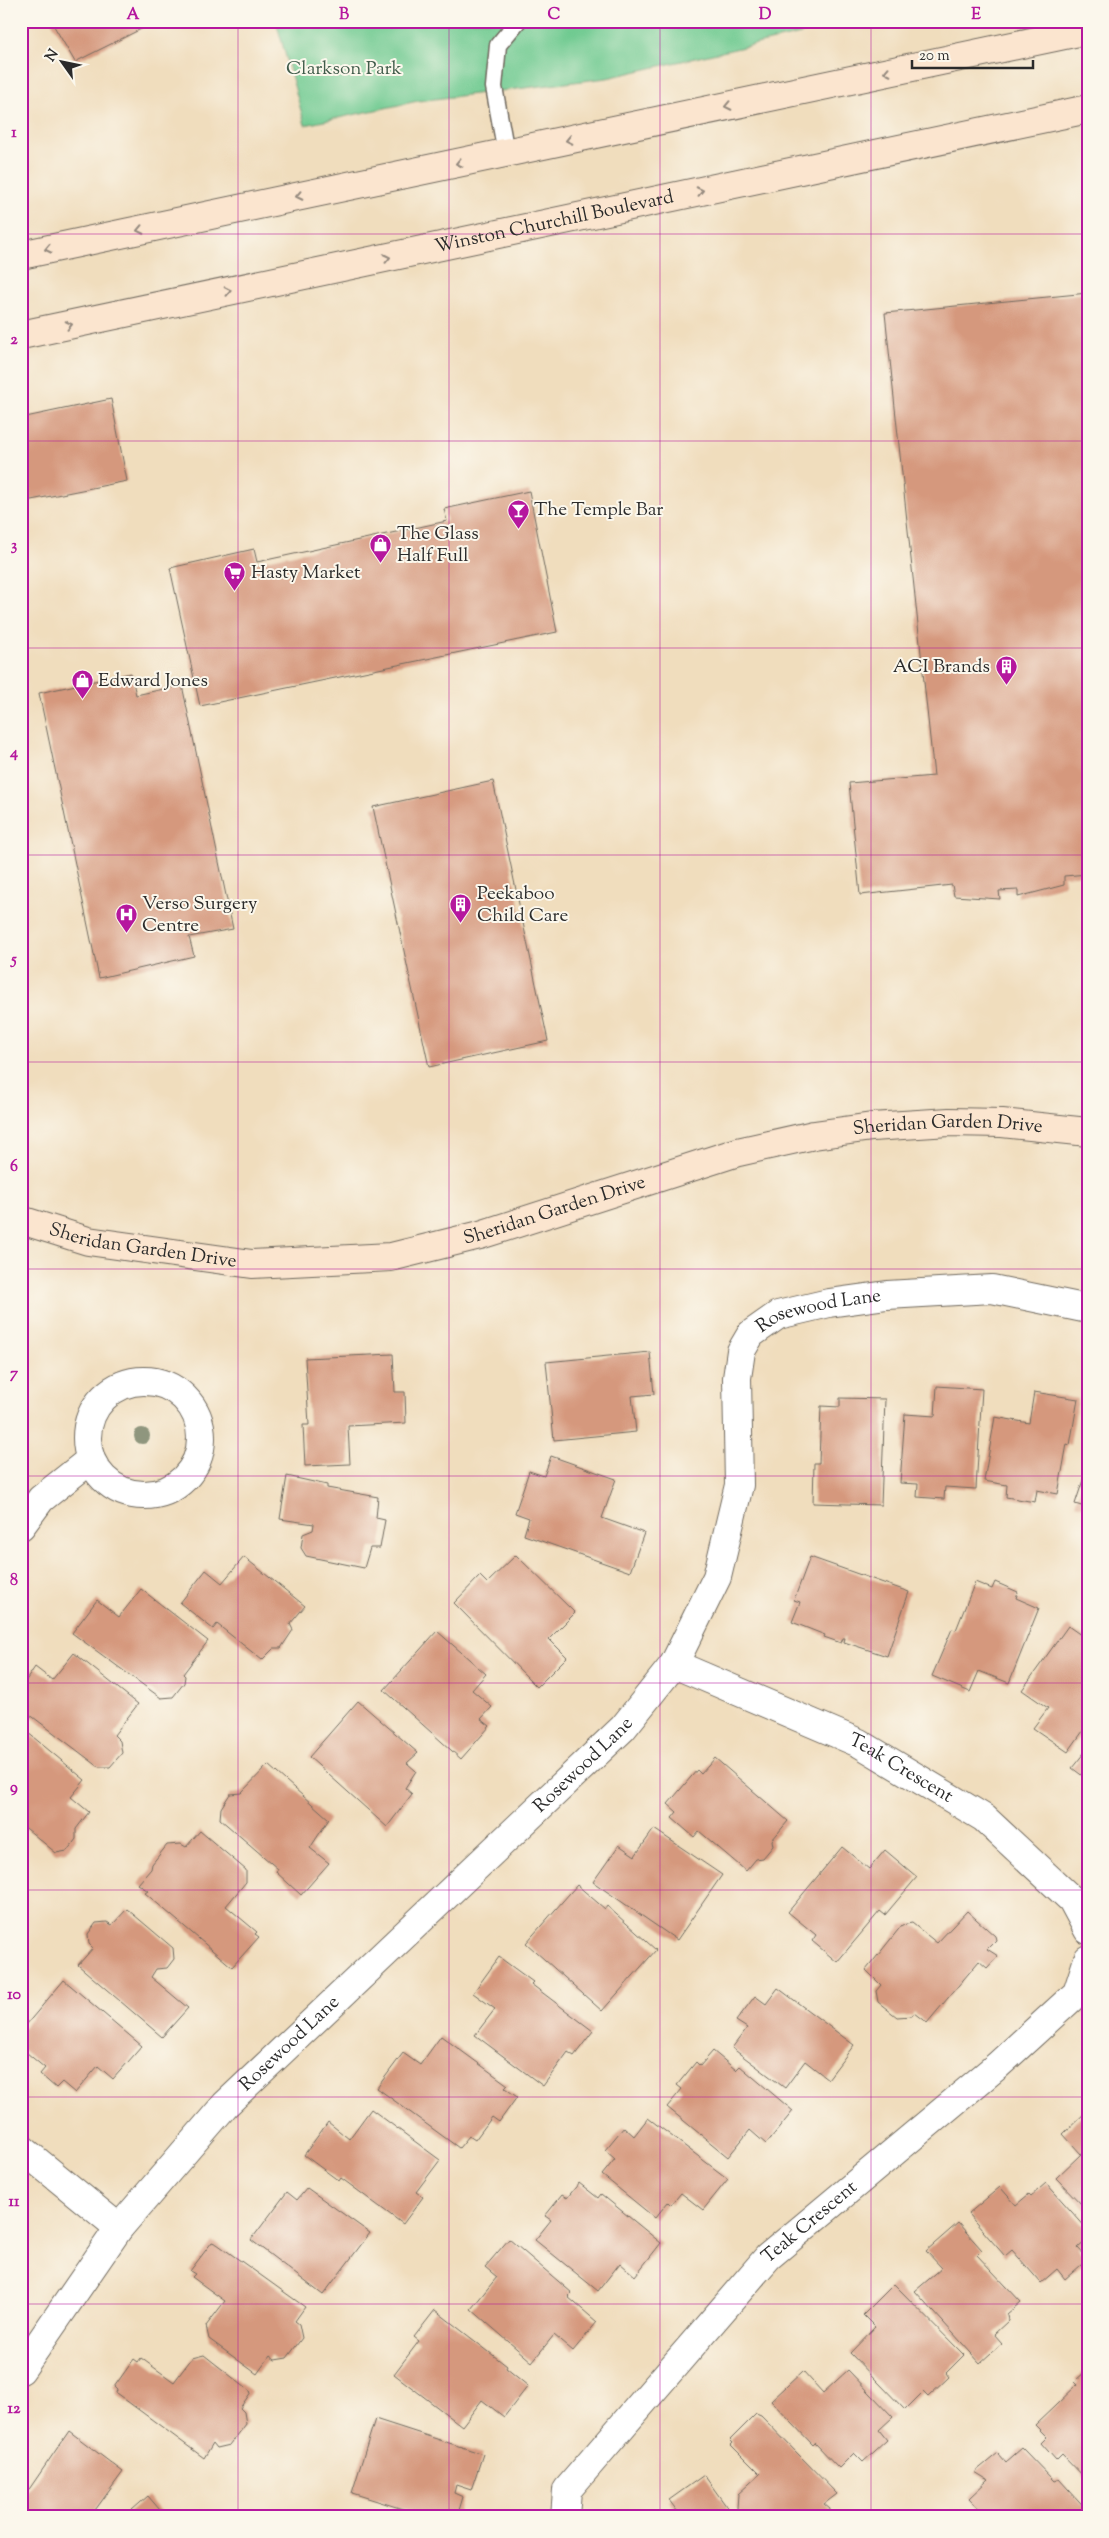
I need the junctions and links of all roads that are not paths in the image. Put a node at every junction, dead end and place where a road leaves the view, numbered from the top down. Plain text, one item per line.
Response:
1 (518, 21) edge
2 (1088, 30) edge
3 (1088, 109) edge
4 (506, 153) junction
5 (21, 255) edge
6 (21, 335) edge
7 (1088, 1132) edge
8 (21, 1220) edge
9 (1088, 1310) edge
10 (90, 1460) junction
11 (21, 1526) edge
12 (674, 1664) junction
13 (1088, 1930) edge
14 (1088, 1959) edge
15 (21, 2148) edge
16 (119, 2228) junction
17 (21, 2370) edge
18 (565, 2517) edge

1 - 4 lane
2 -> 4 main road
6 -> 3 main road, Winston Churchill Boulevard
4 -> 5 main road
7 - 8 main road, Sheridan Garden Drive
9 - 12 street, Rosewood Lane
10 - 10 street
10 - 11 street
12 - 13 street, Teak Crescent
12 - 16 street, Rosewood Lane
14 - 18 street, Teak Crescent
15 - 16 street
16 - 17 street, Rosewood Lane

